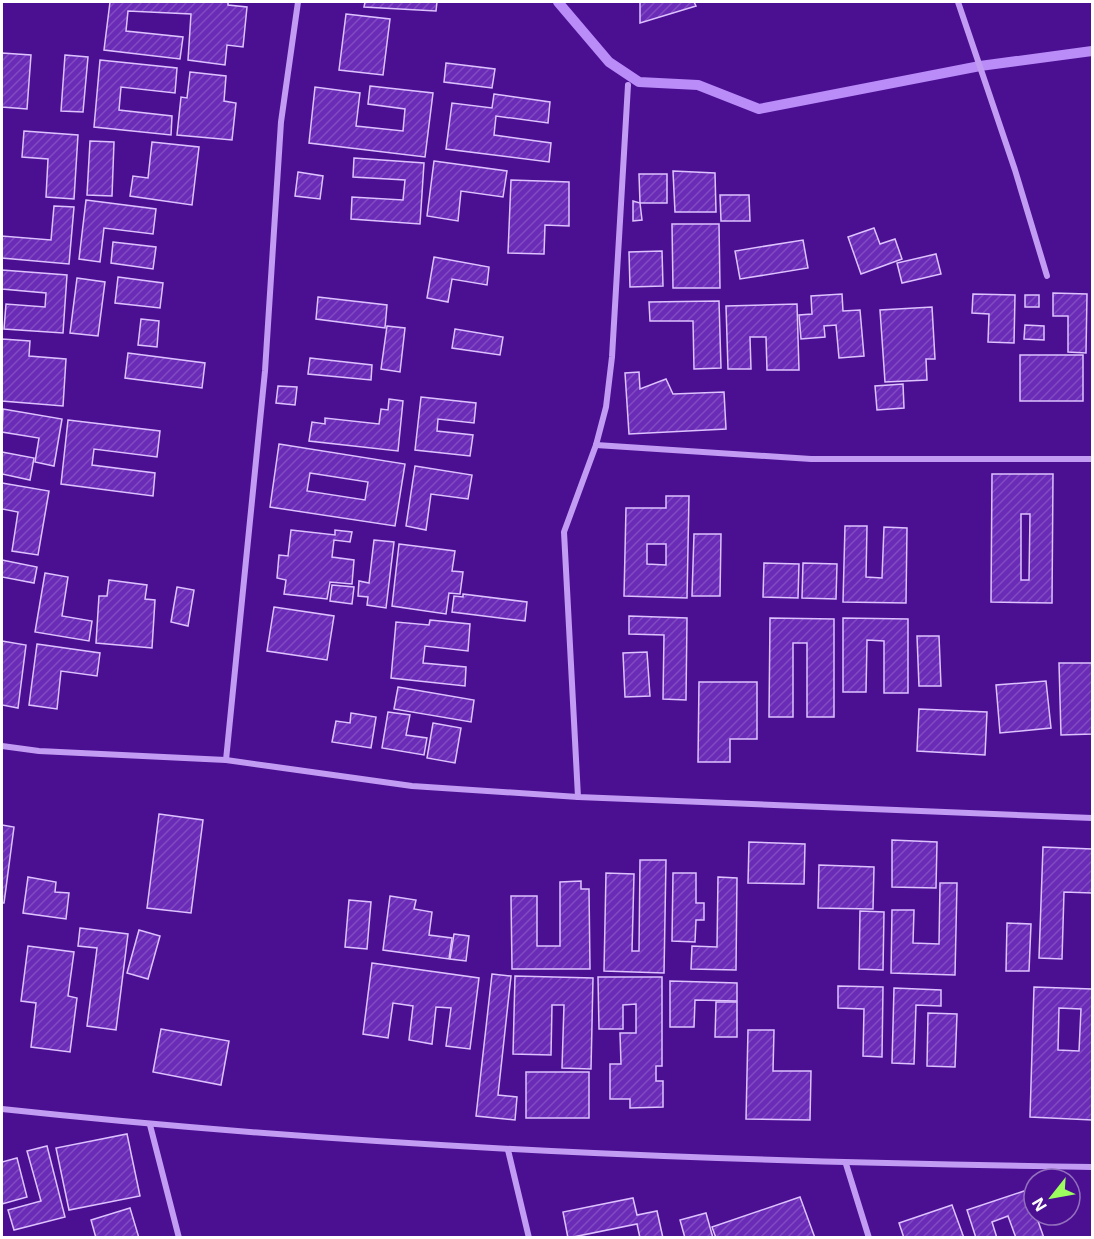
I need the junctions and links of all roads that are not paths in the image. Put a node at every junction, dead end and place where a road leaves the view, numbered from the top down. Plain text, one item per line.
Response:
1 (298, 2) edge
2 (958, 2) edge
3 (628, 85) dead end
4 (1047, 276) dead end
5 (596, 446) junction
6 (1092, 459) edge
7 (2, 746) edge
8 (226, 760) junction
9 (578, 797) junction
10 (1092, 818) edge
11 (2, 1108) edge
12 (150, 1125) junction
13 (508, 1150) junction
14 (846, 1164) junction
15 (1092, 1167) edge
16 (179, 1238) edge
17 (529, 1238) edge
18 (869, 1238) edge

1 - 8 street
2 - 4 street
3 - 5 street
5 - 6 street
5 - 9 street
7 - 8 street
8 - 9 street
9 - 10 street
11 - 12 street
12 - 13 street
12 - 16 street
13 - 14 street
13 - 17 street
14 - 15 street
14 - 18 street

